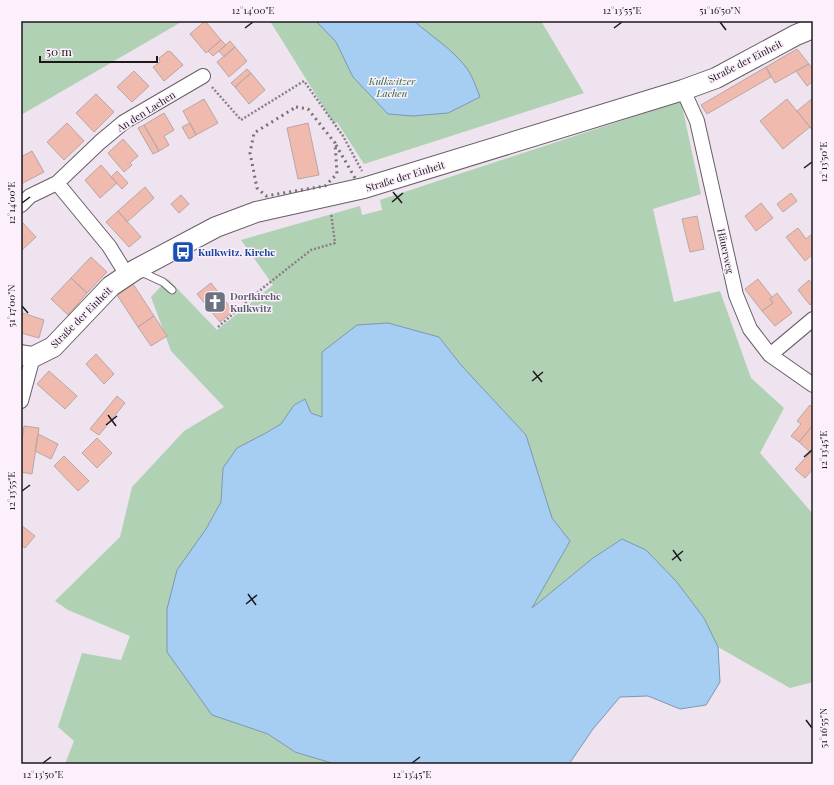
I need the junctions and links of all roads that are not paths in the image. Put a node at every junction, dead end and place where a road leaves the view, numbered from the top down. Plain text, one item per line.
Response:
1 (813, 28) edge
2 (203, 76) road end
3 (683, 90) junction
4 (56, 183) junction
5 (21, 205) edge
6 (131, 272) junction
7 (172, 290) dead end
8 (813, 319) edge
9 (770, 355) junction
10 (27, 356) edge
11 (813, 385) edge
12 (21, 400) edge

1 - 3 street, Straße der Einheit
2 - 4 street, An den Lachen
3 - 6 street, Straße der Einheit
3 - 9 street, Häuerweg
4 - 5 street, An den Lachen
4 - 6 street
6 - 7 lane
6 - 10 street, Straße der Einheit
8 - 9 street
9 - 11 street, Häuerweg
10 - 12 street

